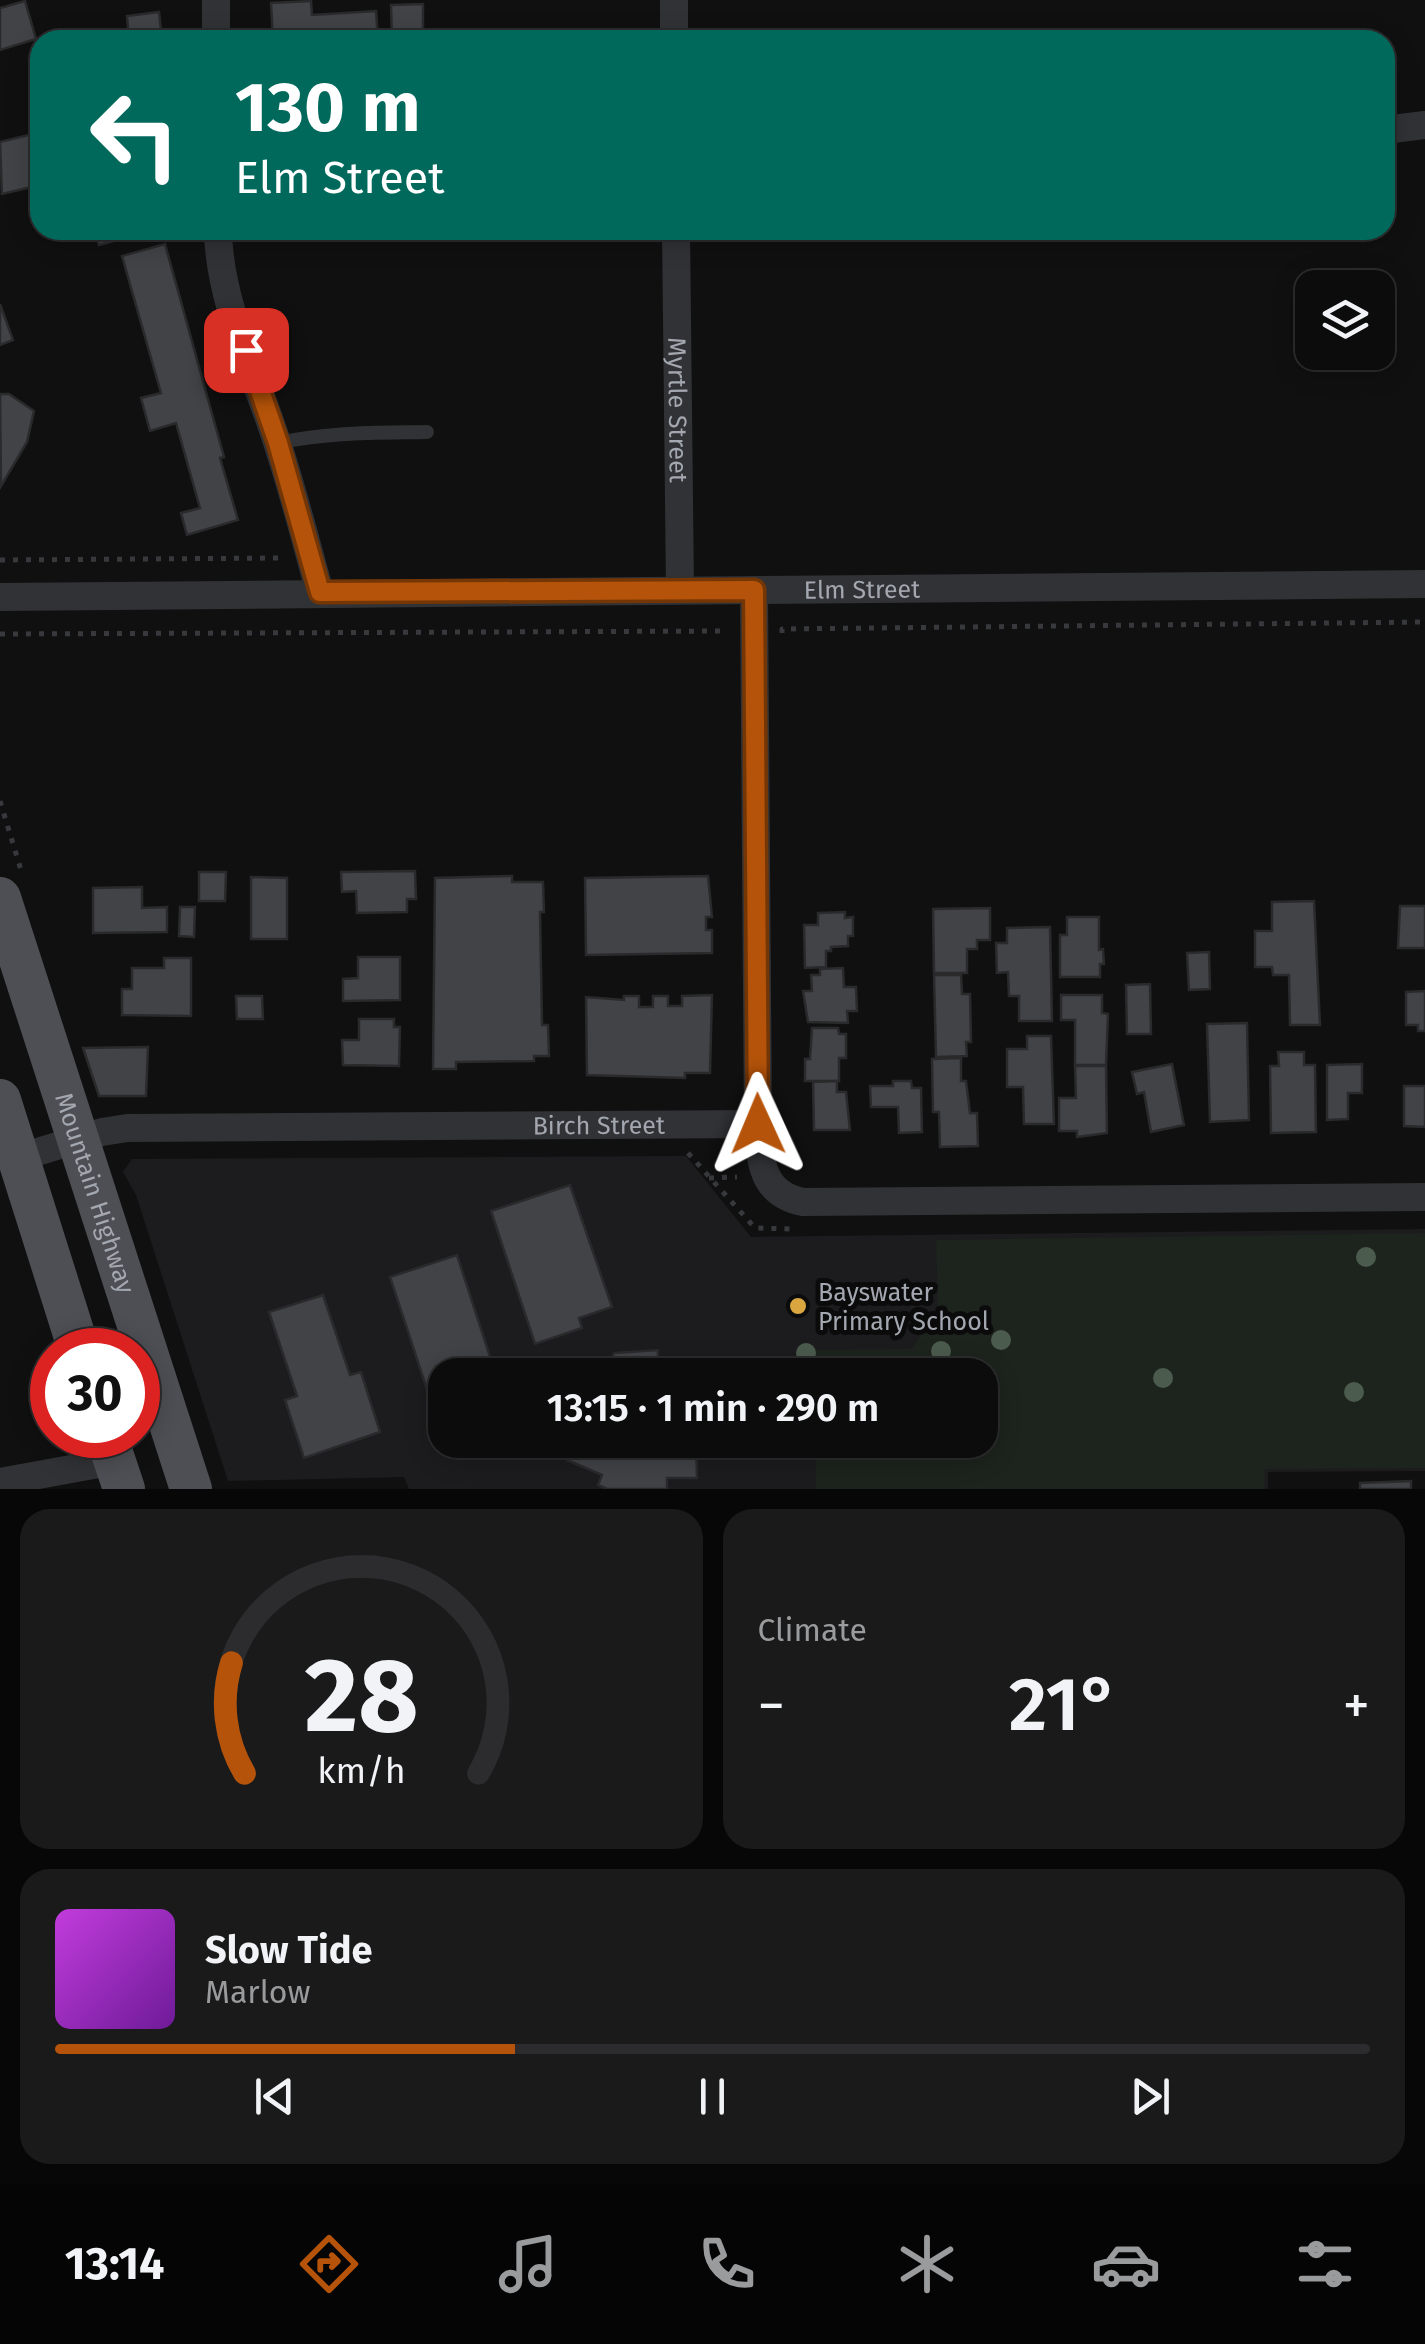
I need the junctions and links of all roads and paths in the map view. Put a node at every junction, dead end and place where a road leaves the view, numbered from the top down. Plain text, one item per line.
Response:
1 (216, 0) edge
2 (674, 0) edge
3 (216, 30) edge
4 (674, 30) edge
5 (1425, 125) edge
6 (1395, 129) edge
7 (218, 240) edge
8 (676, 240) edge
9 (427, 432) dead end
10 (278, 443) junction
11 (279, 558) dead end
12 (0, 560) edge
13 (1425, 584) edge
14 (680, 590) junction
15 (754, 590) junction
16 (320, 592) junction
17 (0, 597) edge
18 (1425, 622) edge
19 (782, 629) dead end
20 (726, 630) dead end
21 (0, 634) edge
22 (0, 898) edge
23 (0, 1100) edge
24 (758, 1124) junction
25 (78, 1139) junction
26 (18, 1158) junction
27 (746, 1177) dead end
28 (709, 1178) dead end
29 (1425, 1198) edge
30 (72, 1328) edge
31 (115, 1462) edge
32 (0, 1482) edge
33 (191, 1489) edge

1 - 3 street
2 - 4 street
5 - 6 street
7 - 10 street
8 - 14 street, Myrtle Street
9 - 10 lane
10 - 16 street
11 - 12 path
13 - 15 street, Elm Street
14 - 15 street, Elm Street
14 - 16 street, Elm Street
15 - 24 street
16 - 17 street, Elm Street
18 - 19 path
20 - 21 path
22 - 25 main road, Mountain Highway
23 - 26 main road
24 - 25 street, Birch Street
24 - 29 street
25 - 26 street, Birch Street
25 - 33 main road, Mountain Highway
26 - 30 main road
27 - 28 path
31 - 32 street

